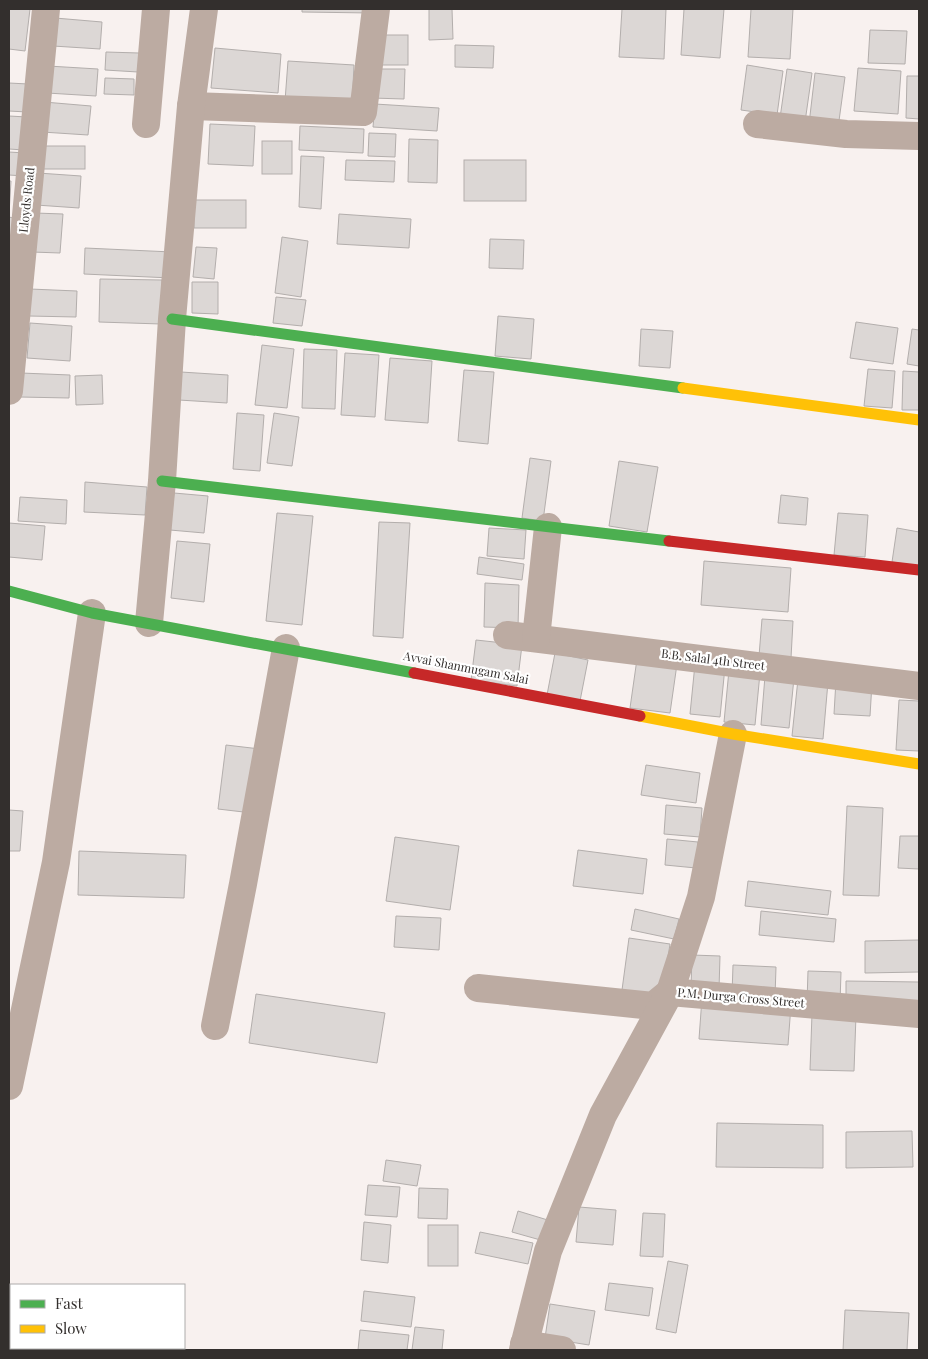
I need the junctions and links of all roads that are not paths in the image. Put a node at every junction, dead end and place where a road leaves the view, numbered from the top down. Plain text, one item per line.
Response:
1 (46, 9) edge
2 (156, 9) edge
3 (204, 9) edge
4 (376, 9) edge
5 (191, 106) junction
6 (146, 124) dead end
7 (757, 124) dead end
8 (919, 136) edge
9 (172, 319) junction
10 (9, 391) edge
11 (919, 420) edge
12 (162, 481) junction
13 (548, 527) junction
14 (919, 570) edge
15 (9, 591) edge
16 (92, 613) junction
17 (149, 623) junction
18 (507, 634) dead end
19 (536, 638) junction
20 (286, 648) junction
21 (919, 686) edge
22 (733, 734) junction
23 (919, 764) edge
24 (478, 988) dead end
25 (670, 992) junction
26 (919, 1014) edge
27 (215, 1026) dead end
28 (9, 1086) edge
29 (524, 1347) edge
30 (562, 1350) edge

1 - 10 street, Lloyds Road
2 - 6 street
3 - 5 street
4 - 5 street
5 - 9 street
7 - 8 street
9 - 11 street
9 - 12 street
12 - 13 street
12 - 17 street
13 - 14 street
13 - 19 street
15 - 16 street, Avvai Shanmugam Salai
16 - 17 street, Avvai Shanmugam Salai
16 - 28 street
17 - 20 street, Avvai Shanmugam Salai
18 - 19 street, B.B. Salal 4th Street
19 - 21 street, B.B. Salal 4th Street
20 - 22 street, Avvai Shanmugam Salai
20 - 27 street
22 - 23 street, Avvai Shanmugam Salai
22 - 25 street
24 - 25 street, P.M. Durga Cross Street
25 - 26 street, P.M. Durga Cross Street
25 - 29 street
29 - 30 street

